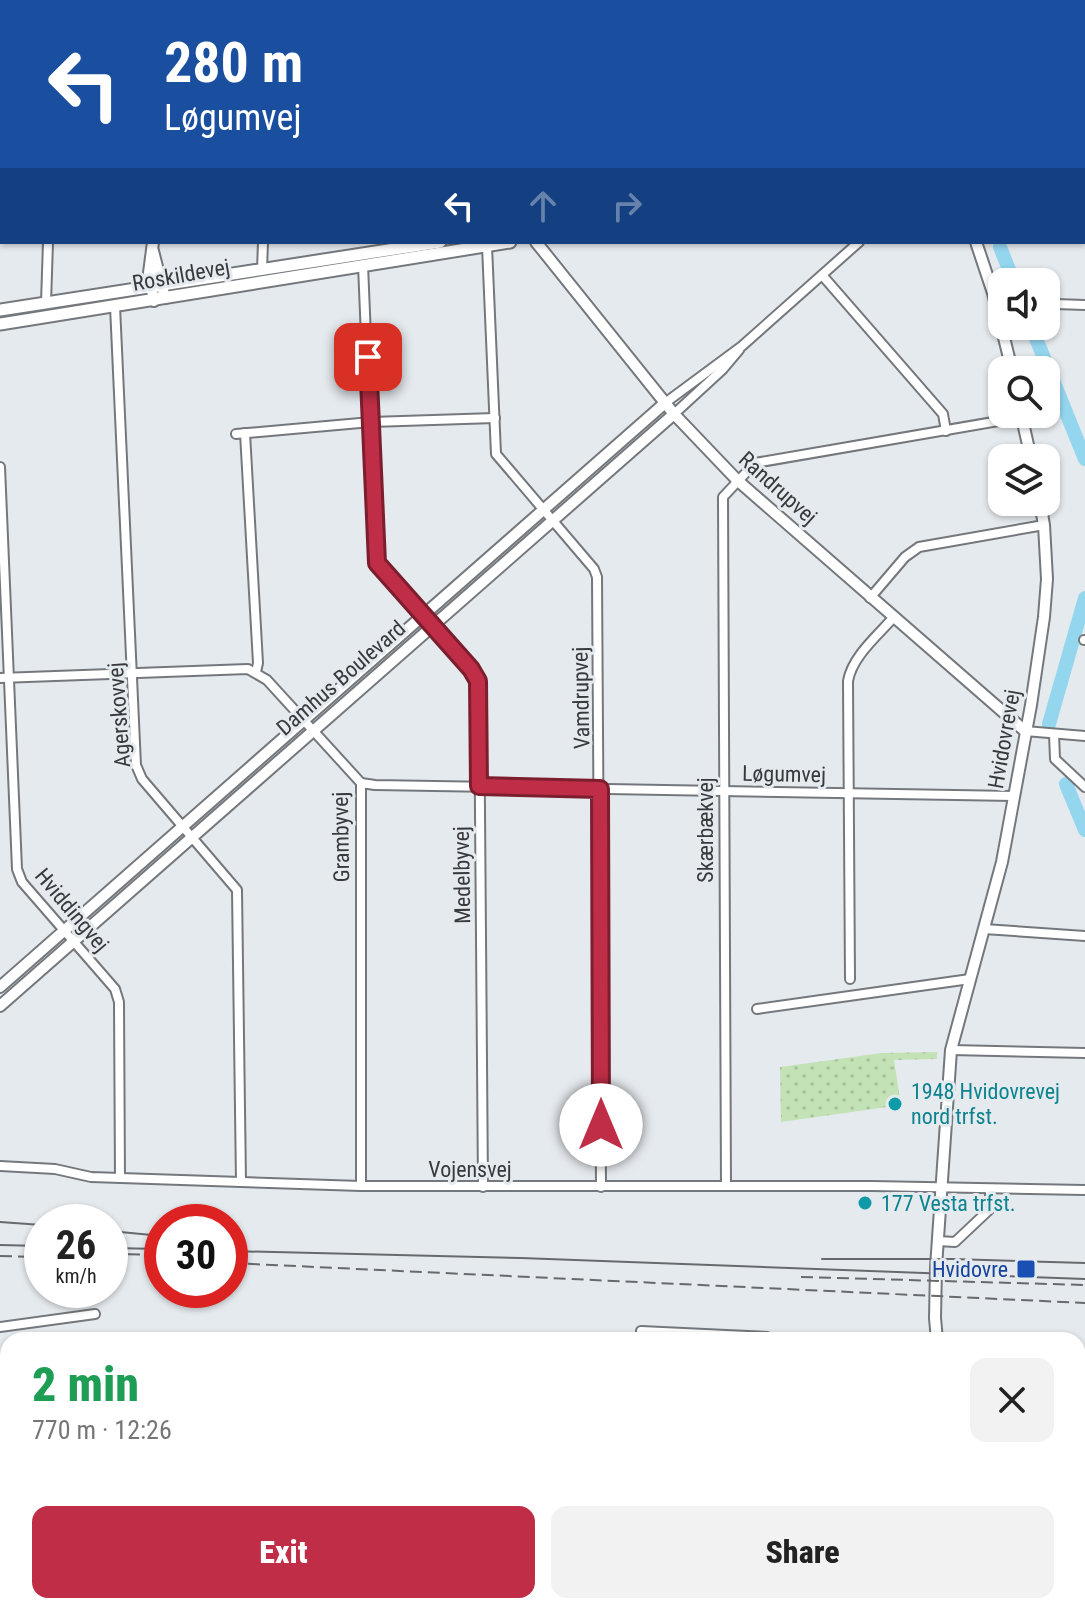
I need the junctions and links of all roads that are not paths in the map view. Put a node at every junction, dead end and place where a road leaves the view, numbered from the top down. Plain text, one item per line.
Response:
1 (48, 244) edge
2 (263, 244) edge
3 (417, 244) edge
4 (498, 244) edge
5 (538, 244) edge
6 (857, 244) edge
7 (978, 244) edge
8 (153, 246) edge
9 (487, 246) junction
10 (370, 248) edge
11 (363, 265) junction
12 (262, 270) junction
13 (822, 275) junction
14 (156, 285) junction
15 (159, 300) junction
16 (46, 303) junction
17 (1060, 304) edge
18 (1085, 305) edge
19 (115, 306) junction
20 (0, 310) edge
21 (0, 324) edge
22 (742, 346) junction
23 (1009, 356) edge
24 (665, 403) junction
25 (674, 414) junction
26 (495, 418) junction
27 (371, 422) junction
28 (988, 423) edge
29 (946, 431) junction
30 (0, 467) edge
31 (737, 480) junction
32 (544, 509) junction
33 (1042, 516) edge
34 (552, 521) junction
35 (1044, 525) junction
36 (870, 598) junction
37 (423, 615) junction
38 (893, 618) junction
39 (432, 626) junction
40 (256, 672) junction
41 (134, 673) junction
42 (4, 678) edge
43 (302, 720) junction
44 (312, 730) junction
45 (1025, 731) junction
46 (1054, 734) junction
47 (1085, 736) edge
48 (361, 783) junction
49 (479, 786) junction
50 (1085, 787) edge
51 (600, 789) junction
52 (723, 791) junction
53 (849, 792) junction
54 (1014, 796) junction
55 (184, 826) junction
56 (193, 836) junction
57 (984, 929) junction
58 (64, 930) junction
59 (1085, 936) edge
60 (75, 943) junction
61 (850, 979) dead end
62 (970, 979) junction
63 (0, 987) edge
64 (0, 1006) edge
65 (757, 1009) dead end
66 (951, 1050) junction
67 (1085, 1053) edge
68 (0, 1166) edge
69 (120, 1178) junction
70 (241, 1182) junction
71 (361, 1186) junction
72 (726, 1186) junction
73 (483, 1187) junction
74 (601, 1187) junction
75 (941, 1187) junction
76 (990, 1189) junction
77 (1085, 1190) edge
78 (938, 1241) junction
79 (95, 1314) dead end
80 (0, 1327) edge
81 (641, 1331) dead end
82 (662, 1332) edge
83 (936, 1332) edge

1 - 16 street
2 - 12 street
3 - 10 main road, Roskildevej
4 - 9 main road, Roskildevej
5 - 24 street, Randrupvej
6 - 13 street, Damhus Boulevard
7 - 23 street
8 - 14 street
9 - 11 main road, Roskildevej
9 - 26 street, Vamdrupvej
10 - 12 main road, Roskildevej
11 - 15 main road, Roskildevej
11 - 27 street, Medelbyvej
12 - 14 main road, Roskildevej
13 - 22 street, Damhus Boulevard
13 - 29 street
14 - 15 street
14 - 16 main road, Roskildevej
15 - 19 main road, Roskildevej
16 - 20 main road, Roskildevej
17 - 18 street
19 - 21 main road, Roskildevej
19 - 41 street, Agerskovvej
22 - 24 street, Damhus Boulevard
22 - 25 street, Damhus Boulevard
24 - 25 street, Randrupvej
24 - 32 street, Damhus Boulevard
25 - 31 street, Randrupvej
25 - 34 street, Damhus Boulevard
26 - 27 street
26 - 32 street, Vamdrupvej
27 - 37 street, Medelbyvej
27 - 40 street
28 - 29 street
29 - 31 street
30 - 42 street, Hviddingvej
31 - 36 street, Randrupvej
31 - 52 street, Skærbækvej
32 - 34 street, Vamdrupvej
32 - 37 street, Damhus Boulevard
33 - 35 street, Hvidovrevej
34 - 39 street, Damhus Boulevard
34 - 51 street, Vamdrupvej
35 - 36 street
35 - 45 street, Hvidovrevej
36 - 38 street, Randrupvej
37 - 39 street, Medelbyvej
37 - 43 street, Damhus Boulevard
38 - 45 street, Randrupvej
38 - 53 street
39 - 44 street, Damhus Boulevard
39 - 49 street, Medelbyvej
40 - 41 street
40 - 43 street, Grambyvej
41 - 42 street
41 - 55 street, Agerskovvej
42 - 58 street, Hviddingvej
43 - 44 street, Grambyvej
43 - 55 street, Damhus Boulevard
44 - 48 street, Grambyvej
44 - 56 street, Damhus Boulevard
45 - 46 street
45 - 54 street, Hvidovrevej
46 - 47 street
46 - 50 street
48 - 49 street, Løgumvej
48 - 71 street, Grambyvej
49 - 51 street, Løgumvej
49 - 73 street, Medelbyvej
51 - 52 street, Løgumvej
51 - 74 street, Vamdrupvej
52 - 53 street, Løgumvej
52 - 72 street, Skærbækvej
53 - 54 street, Løgumvej
53 - 61 street
54 - 57 street, Hvidovrevej
55 - 56 street, Agerskovvej
55 - 58 street, Damhus Boulevard
56 - 60 street, Damhus Boulevard
56 - 70 street, Agerskovvej
57 - 59 street
57 - 62 street, Hvidovrevej
58 - 60 street, Hviddingvej
58 - 63 street, Damhus Boulevard
60 - 64 street, Damhus Boulevard
60 - 69 street, Hviddingvej
62 - 65 street
62 - 66 street, Hvidovrevej
66 - 67 street
66 - 75 street, Hvidovrevej
68 - 69 street, Vojensvej
69 - 70 street, Vojensvej
70 - 71 street, Vojensvej
71 - 73 street, Vojensvej
72 - 74 street, Vojensvej
72 - 75 street, Vojensvej
73 - 74 street, Vojensvej
75 - 76 street, Vojensvej
75 - 78 street, Hvidovrevej
76 - 77 street, Vojensvej
76 - 78 street
78 - 83 street, Hvidovrevej
79 - 80 street
81 - 82 street

